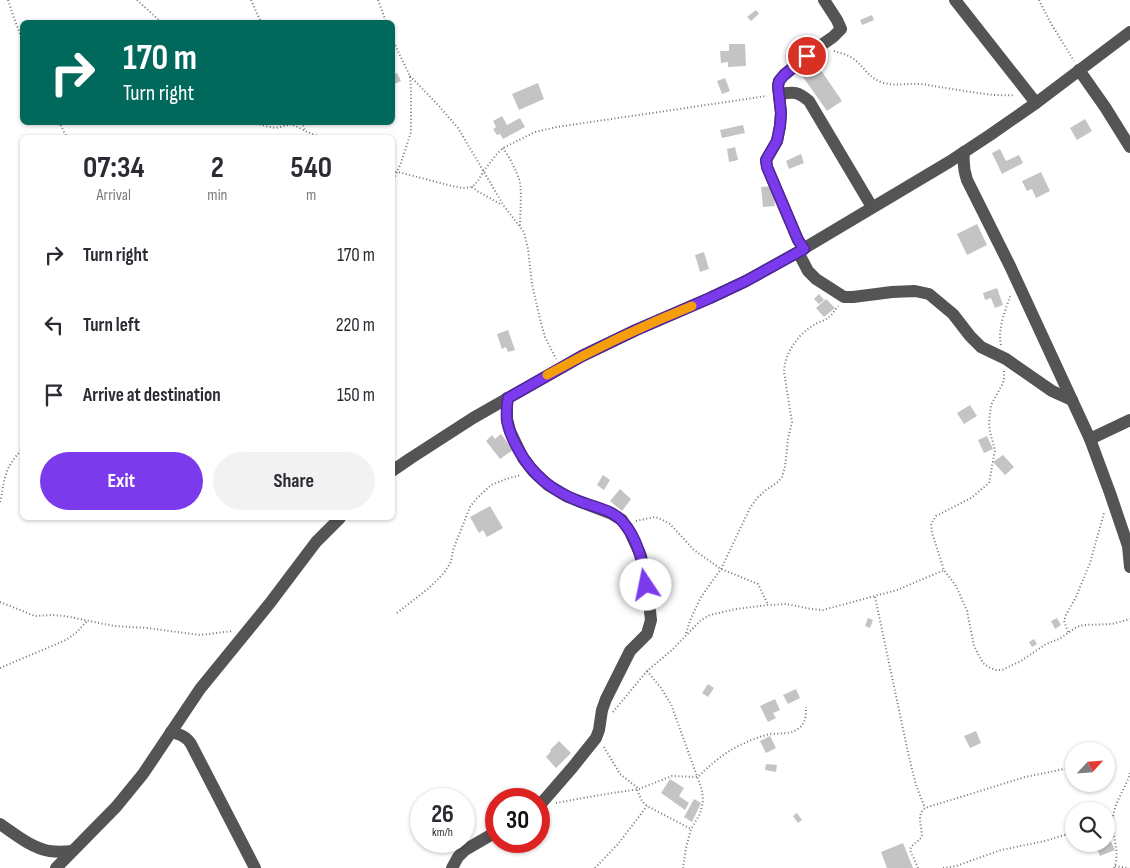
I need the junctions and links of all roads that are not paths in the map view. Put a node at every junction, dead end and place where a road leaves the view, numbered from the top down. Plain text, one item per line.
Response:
1 (824, 0) edge
2 (955, 0) edge
3 (1130, 32) edge
4 (1079, 70) junction
5 (779, 94) junction
6 (1032, 98) junction
7 (1130, 147) edge
8 (964, 152) junction
9 (948, 162) junction
10 (964, 169) junction
11 (872, 207) junction
12 (801, 250) junction
13 (508, 398) junction
14 (1072, 400) junction
15 (1130, 420) edge
16 (1090, 439) junction
17 (395, 469) edge
18 (338, 520) edge
19 (1129, 546) edge
20 (1130, 567) edge
21 (171, 732) junction
22 (550, 793) edge
23 (0, 824) edge
24 (485, 838) edge
25 (72, 852) junction
26 (56, 868) edge
27 (255, 868) edge
28 (452, 868) edge

1 - 5 street
2 - 6 street
3 - 4 street
4 - 6 street
4 - 7 street
5 - 11 street
5 - 12 street
6 - 8 street
8 - 9 street
8 - 10 street
9 - 10 street
9 - 11 street
10 - 14 street
11 - 12 street
12 - 13 street
12 - 14 street
13 - 17 street
13 - 22 street
14 - 16 street
15 - 16 street
16 - 19 street
18 - 21 street
19 - 20 street
21 - 25 street
21 - 27 street
23 - 25 street
24 - 28 street
25 - 26 street

